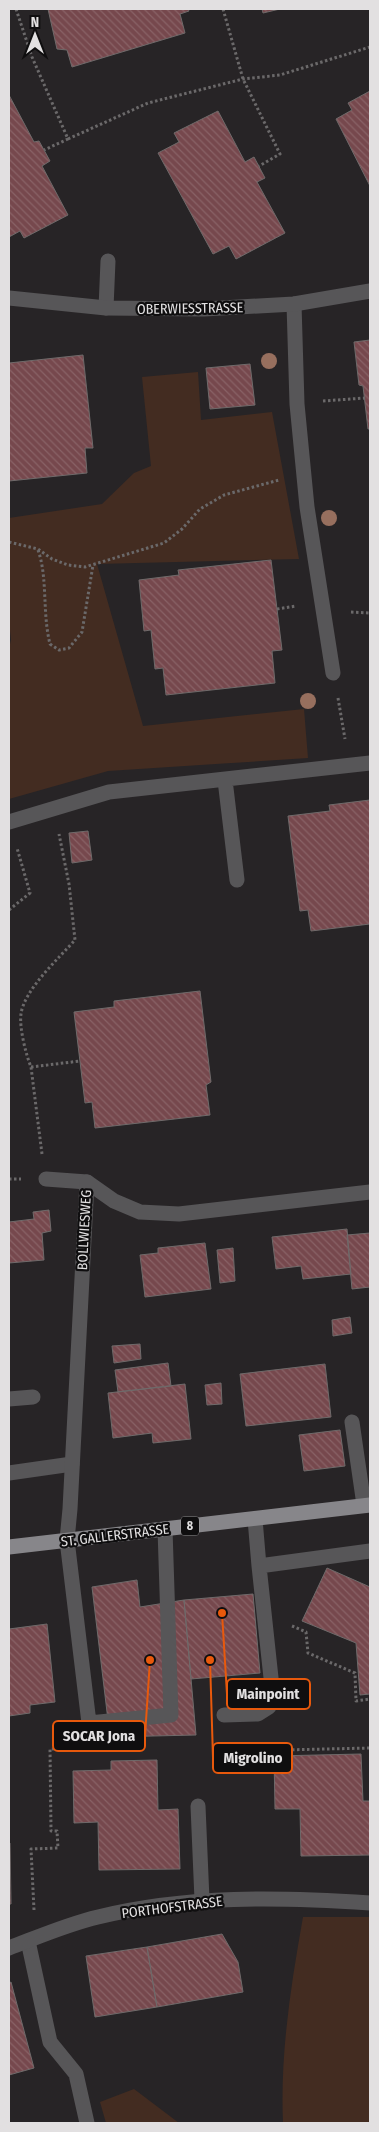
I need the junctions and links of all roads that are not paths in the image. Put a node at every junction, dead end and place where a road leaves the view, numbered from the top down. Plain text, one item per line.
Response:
1 (108, 261) dead end
2 (370, 291) edge
3 (9, 298) edge
4 (294, 304) junction
5 (106, 308) junction
6 (334, 674) road end
7 (370, 764) edge
8 (225, 780) junction
9 (9, 822) edge
10 (237, 880) dead end
11 (46, 1179) road end
12 (86, 1182) junction
13 (370, 1192) edge
14 (33, 1397) dead end
15 (9, 1399) edge
16 (352, 1422) dead end
17 (72, 1464) junction
18 (9, 1473) edge
19 (367, 1505) edge
20 (254, 1519) junction
21 (165, 1528) junction
22 (67, 1540) junction
23 (9, 1547) edge
24 (370, 1551) edge
25 (259, 1566) junction
26 (224, 1715) dead end
27 (198, 1806) dead end
28 (202, 1900) junction
29 (370, 1903) edge
30 (31, 1939) junction
31 (9, 1948) edge
32 (87, 2123) edge

1 - 5 street
2 - 4 street, OBERWIESSTRASSE
3 - 5 street, OBERWIESSTRASSE
4 - 5 street, OBERWIESSTRASSE
4 - 6 street
7 - 8 street
8 - 9 street
8 - 10 street
11 - 12 street
12 - 13 street, BOLLWIESWEG
12 - 17 street, BOLLWIESWEG
14 - 15 street
16 - 19 street
17 - 18 street
17 - 22 street, BOLLWIESWEG
19 - 20 main road, ST. GALLERSTRASSE / 8
20 - 21 main road, ST. GALLERSTRASSE / 8
20 - 25 street
21 - 22 main road, ST. GALLERSTRASSE / 8
21 - 22 street, BOLLWIESWEG
22 - 23 main road, ST. GALLERSTRASSE / 8
24 - 25 street
25 - 26 street
27 - 28 street
28 - 29 street, PORTHOFSTRASSE
28 - 30 street, PORTHOFSTRASSE
30 - 31 street, PORTHOFSTRASSE
30 - 32 street

